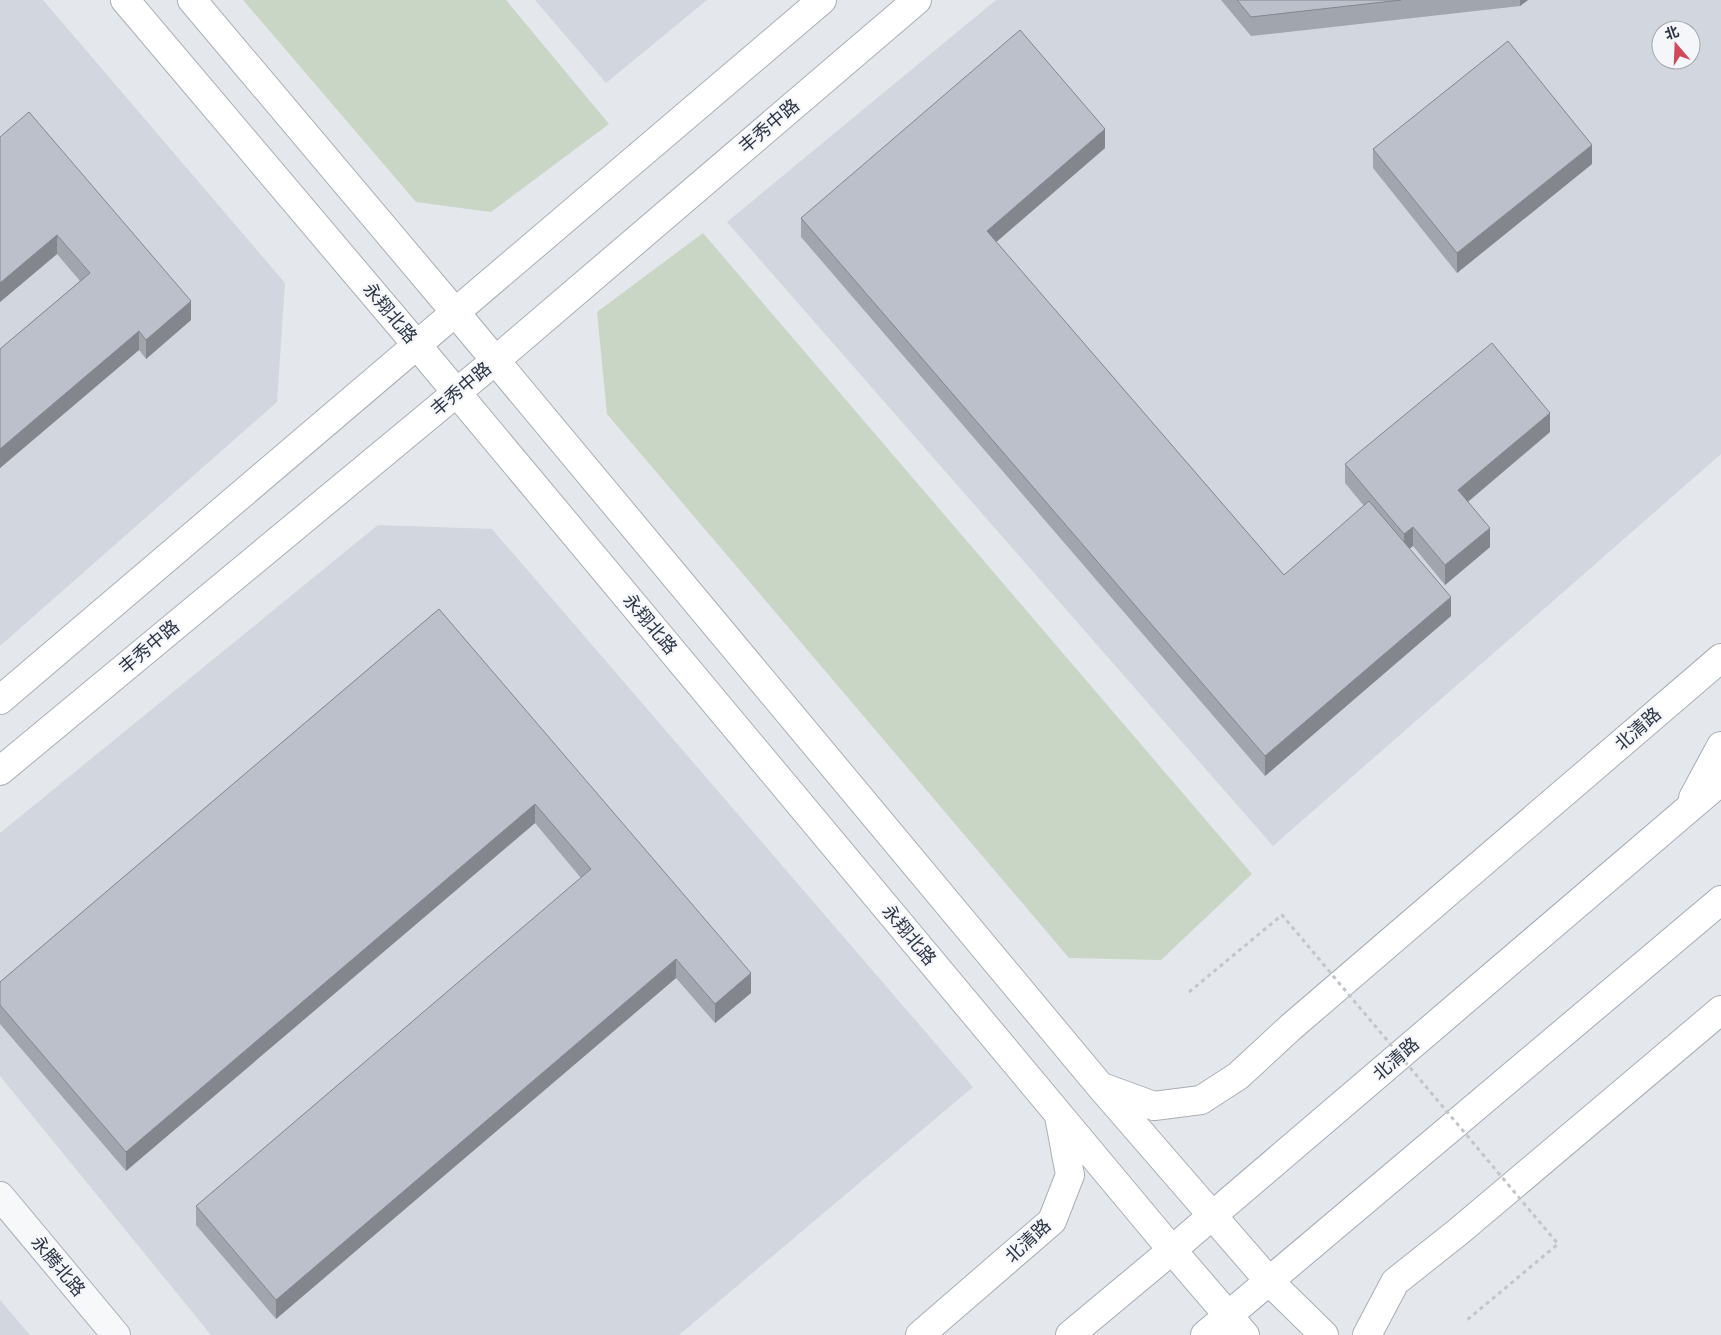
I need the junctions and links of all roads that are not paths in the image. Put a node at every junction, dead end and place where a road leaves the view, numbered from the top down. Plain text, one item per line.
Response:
1 (125, 0) edge
2 (192, 0) edge
3 (822, 0) edge
4 (917, 0) edge
5 (455, 312) junction
6 (416, 344) junction
7 (496, 360) junction
8 (456, 393) junction
9 (1721, 658) edge
10 (0, 700) edge
11 (1721, 746) edge
12 (0, 771) edge
13 (1721, 781) edge
14 (1687, 810) junction
15 (1721, 900) edge
16 (1721, 1010) edge
17 (1100, 1086) junction
18 (1058, 1112) junction
19 (0, 1196) edge
20 (1213, 1215) junction
21 (1172, 1250) junction
22 (1269, 1281) junction
23 (1237, 1325) edge
24 (116, 1335) edge
25 (920, 1335) edge
26 (1070, 1335) edge
27 (1206, 1335) edge
28 (1324, 1335) edge
29 (1367, 1335) edge

1 - 6 street, 永翔北路
2 - 5 street
3 - 5 street
4 - 7 street, 丰秀中路
5 - 6 street
5 - 7 street
6 - 8 street, 永翔北路
6 - 10 street
7 - 8 street, 丰秀中路
7 - 17 street
8 - 12 street, 丰秀中路
8 - 18 street, 永翔北路
9 - 17 street, 北清路
11 - 14 street
13 - 14 street, 北清路
14 - 20 street, 北清路
15 - 22 street
16 - 29 street
17 - 20 street
18 - 21 street, 永翔北路
18 - 25 street, 北清路
19 - 24 street, 永腾北路
20 - 21 street, 北清路
20 - 22 street
21 - 23 street, 永翔北路
21 - 26 street, 北清路
22 - 23 street
22 - 28 street
23 - 27 street

